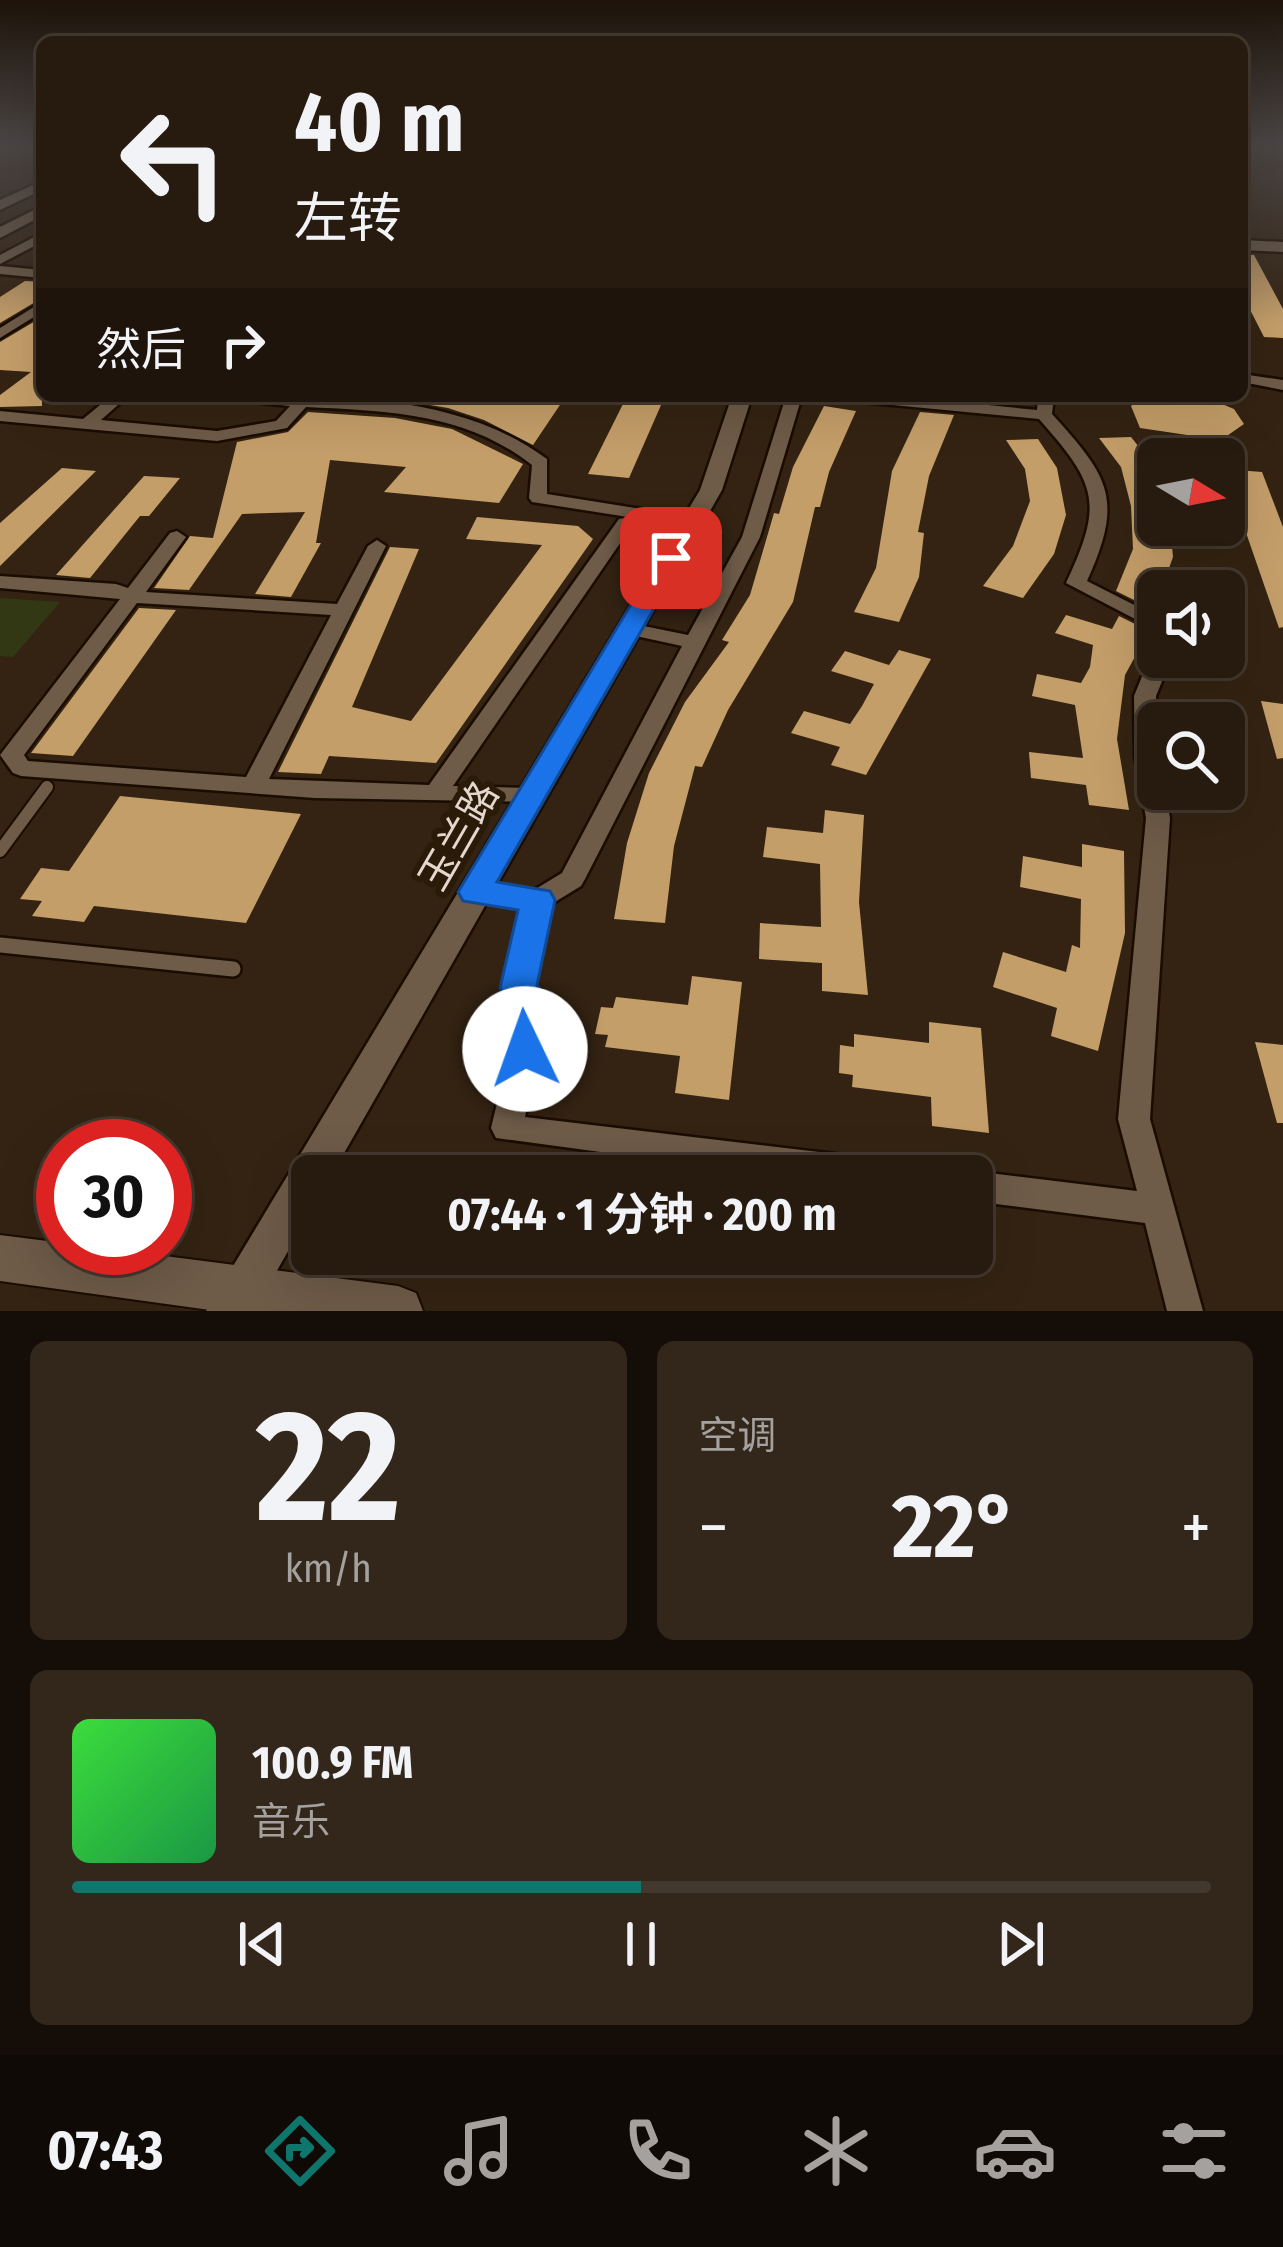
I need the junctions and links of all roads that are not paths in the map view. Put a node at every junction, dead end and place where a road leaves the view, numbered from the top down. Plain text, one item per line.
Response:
1 (36, 213) edge
2 (0, 233) edge
3 (36, 240) edge
4 (1248, 245) edge
5 (1283, 248) edge
6 (0, 260) edge
7 (0, 270) edge
8 (36, 273) edge
9 (36, 309) edge
10 (0, 334) edge
11 (1248, 380) edge
12 (1283, 386) edge
13 (113, 402) edge
14 (290, 402) edge
15 (740, 402) edge
16 (792, 402) edge
17 (967, 402) edge
18 (302, 403) junction
19 (1045, 406) edge
20 (0, 416) edge
21 (87, 424) junction
22 (692, 522) junction
23 (625, 523) dead end
24 (177, 537) dead end
25 (376, 546) dead end
26 (0, 582) edge
27 (132, 597) junction
28 (344, 610) junction
29 (1137, 614) edge
30 (629, 629) junction
31 (694, 642) junction
32 (1152, 678) edge
33 (254, 785) junction
34 (47, 787) dead end
35 (436, 793) junction
36 (531, 796) junction
37 (0, 851) edge
38 (475, 892) junction
39 (538, 900) junction
40 (0, 945) edge
41 (232, 969) dead end
42 (726, 1155) edge
43 (993, 1189) edge
44 (1158, 1209) junction
45 (0, 1258) edge
46 (235, 1301) edge
47 (398, 1311) edge
48 (1185, 1311) edge

1 - 2 street
3 - 6 street
4 - 5 street
7 - 8 street
9 - 10 street
11 - 12 street
13 - 21 street
14 - 18 street
15 - 22 street, 玉兰路
16 - 31 street
17 - 19 street
18 - 21 street
18 - 22 street
19 - 29 street
20 - 21 street
22 - 30 street, 玉兰路
23 - 35 street
24 - 27 street
25 - 28 street
26 - 27 street
27 - 28 street
27 - 33 street
28 - 33 street
30 - 31 street
30 - 36 street, 玉兰路
31 - 39 street
32 - 44 street
33 - 35 street
34 - 37 lane
35 - 36 street
36 - 38 street, 玉兰路
38 - 39 street
38 - 46 street, 玉兰路
39 - 42 street
40 - 41 lane
43 - 44 street
44 - 48 street
45 - 46 main road
46 - 47 main road

